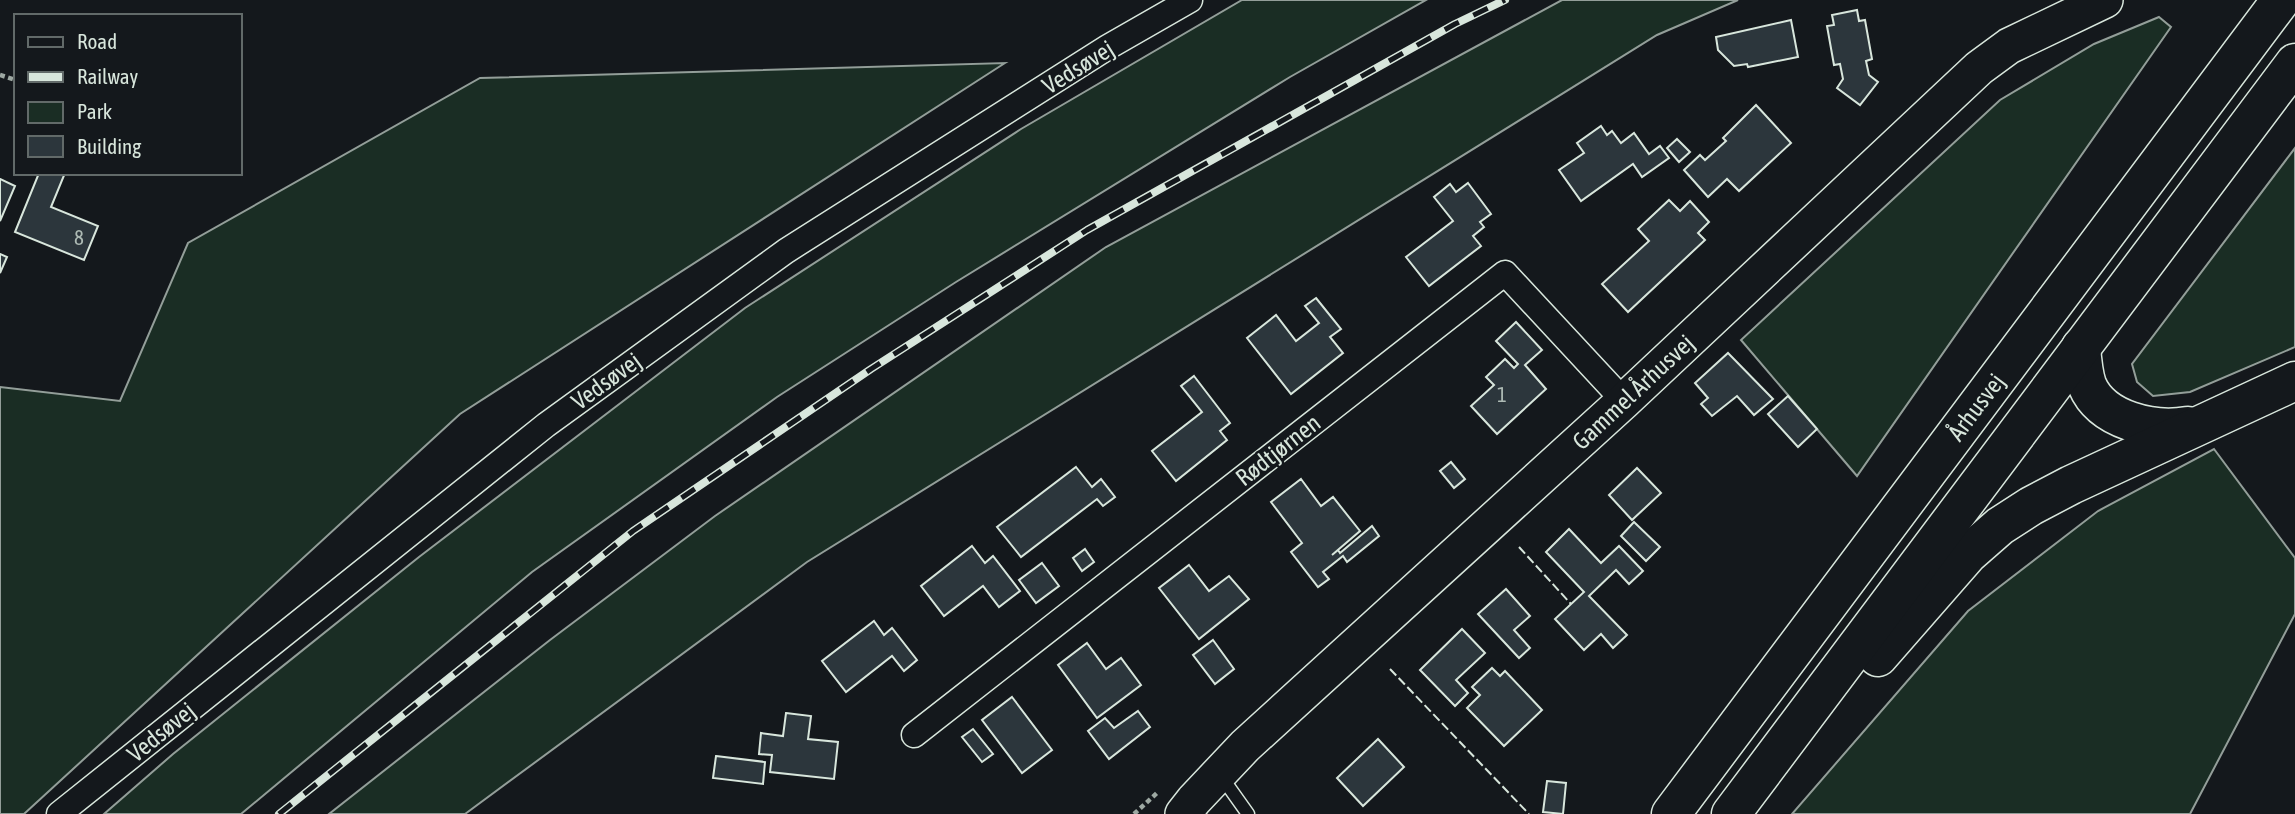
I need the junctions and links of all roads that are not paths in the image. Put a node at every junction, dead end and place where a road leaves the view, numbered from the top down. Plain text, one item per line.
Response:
1 (1190, 0) edge
2 (2105, 0) edge
3 (2281, 0) edge
4 (2295, 63) edge
5 (2081, 347) junction
6 (2295, 381) edge
7 (1624, 401) junction
8 (2197, 425) junction
9 (914, 735) dead end
10 (1219, 773) junction
11 (59, 814) edge
12 (1183, 814) edge
13 (1248, 814) edge
14 (1671, 814) edge
15 (1731, 814) edge
16 (1741, 814) edge

1 - 11 street, Vedsøvej
2 - 7 street, Gammel Århusvej
3 - 14 main road, Århusvej
4 - 5 main road, Århusvej
5 - 8 main road
5 - 15 main road, Århusvej
6 - 8 main road
7 - 9 street, Rødtjørnen
7 - 10 street, Gammel Århusvej
8 - 16 main road
10 - 12 street, Gammel Århusvej
10 - 13 lane

